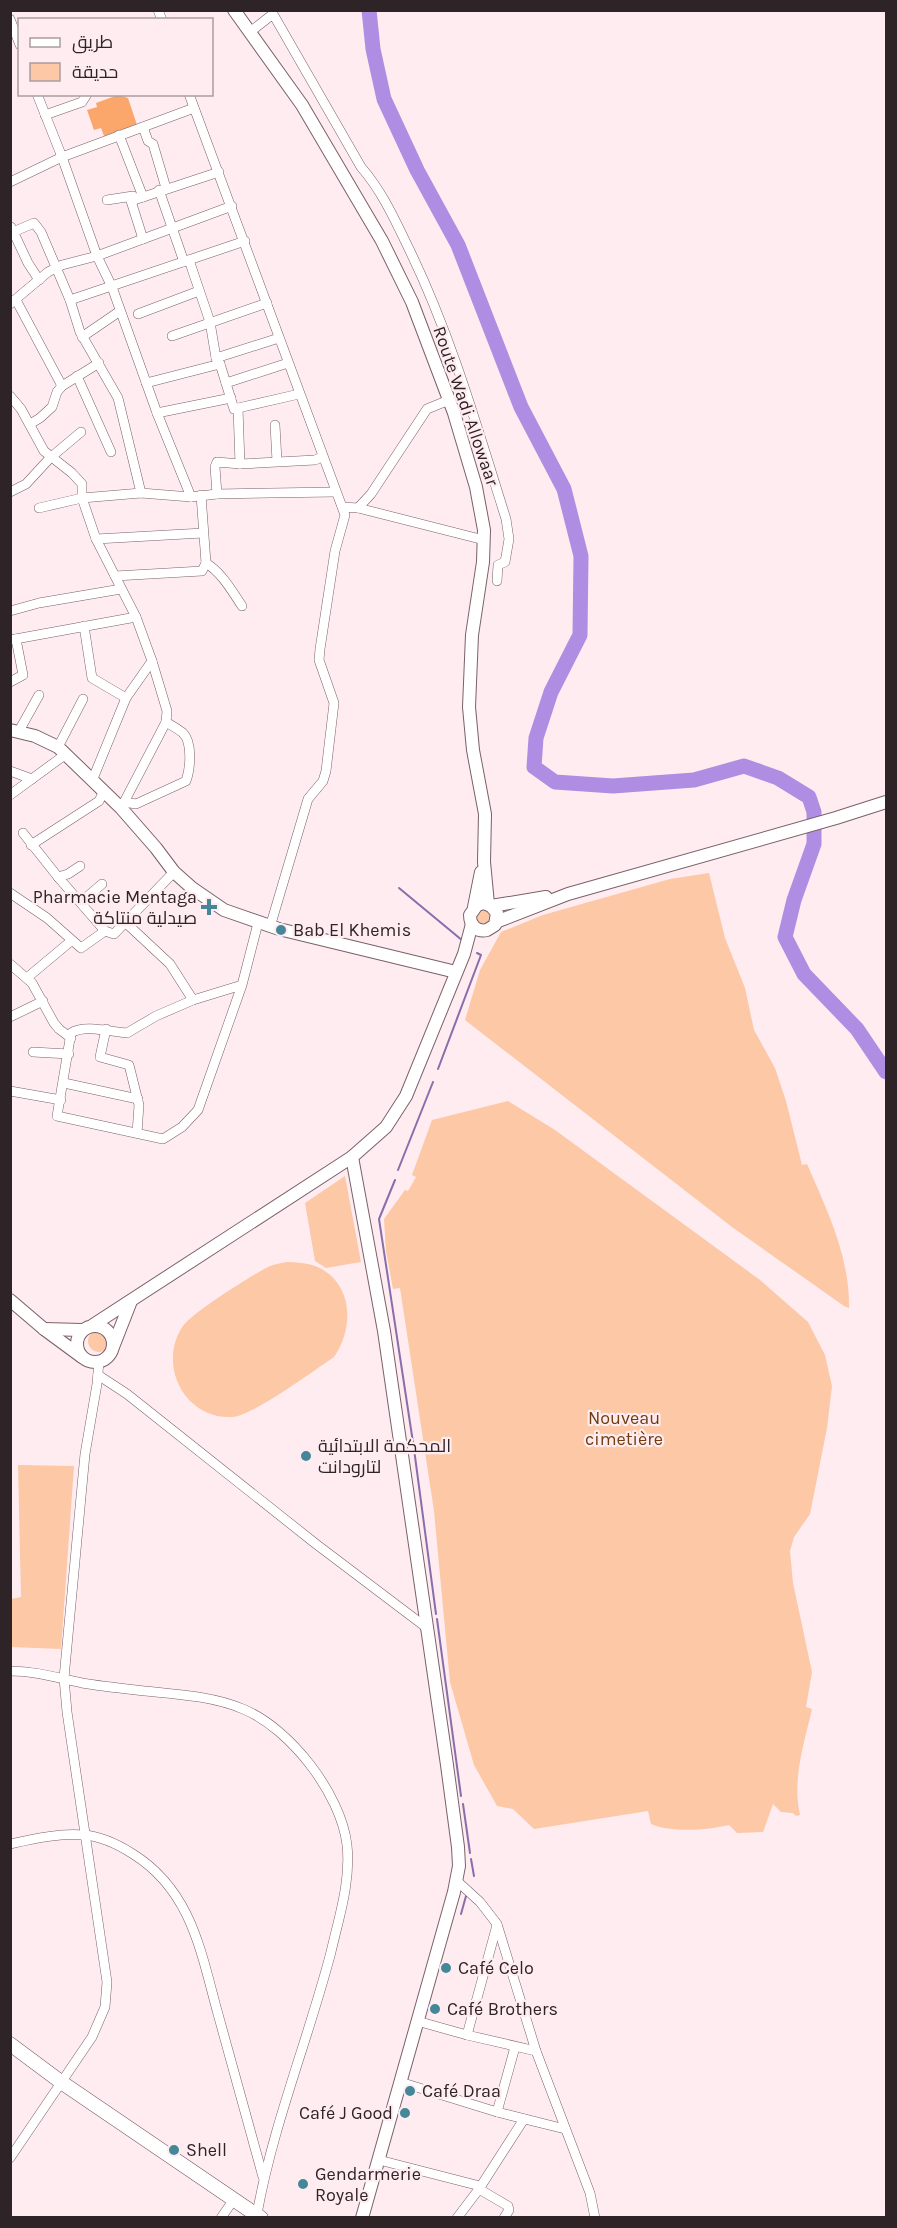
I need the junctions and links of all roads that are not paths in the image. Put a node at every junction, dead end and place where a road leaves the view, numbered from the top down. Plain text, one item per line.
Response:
1 (234, 10) edge
2 (272, 12) edge
3 (10, 19) edge
4 (250, 32) junction
5 (18, 40) edge
6 (38, 96) edge
7 (86, 96) edge
8 (190, 96) edge
9 (194, 108) junction
10 (45, 115) junction
11 (143, 127) junction
12 (119, 135) junction
13 (62, 157) junction
14 (219, 172) junction
15 (10, 182) edge
16 (163, 189) junction
17 (143, 197) junction
18 (107, 200) dead end
19 (131, 201) junction
20 (232, 206) junction
21 (171, 228) junction
22 (12, 229) edge
23 (143, 239) junction
24 (244, 241) junction
25 (19, 243) junction
26 (10, 250) edge
27 (97, 256) junction
28 (186, 261) junction
29 (56, 268) junction
30 (39, 280) junction
31 (112, 287) junction
32 (199, 291) junction
33 (70, 300) junction
34 (13, 302) edge
35 (267, 303) junction
36 (120, 311) junction
37 (138, 314) dead end
38 (210, 322) junction
39 (172, 336) dead end
40 (82, 337) junction
41 (279, 338) junction
42 (218, 361) junction
43 (99, 363) junction
44 (288, 363) junction
45 (77, 376) junction
46 (146, 383) junction
47 (226, 383) junction
48 (62, 386) junction
49 (299, 393) junction
50 (10, 396) edge
51 (231, 398) junction
52 (448, 400) junction
53 (238, 408) junction
54 (21, 409) junction
55 (10, 413) edge
56 (157, 413) junction
57 (30, 424) junction
58 (275, 425) dead end
59 (81, 432) dead end
60 (111, 452) dead end
61 (322, 457) junction
62 (50, 458) junction
63 (277, 461) junction
64 (240, 464) junction
65 (10, 492) edge
66 (335, 492) junction
67 (141, 493) junction
68 (217, 494) junction
69 (196, 496) junction
70 (82, 498) junction
71 (343, 507) junction
72 (39, 508) dead end
73 (358, 508) junction
74 (203, 533) junction
75 (96, 539) junction
76 (484, 540) junction
77 (206, 563) junction
78 (116, 576) junction
79 (497, 581) dead end
80 (121, 590) junction
81 (242, 606) dead end
82 (10, 611) edge
83 (136, 617) junction
84 (84, 626) junction
85 (13, 640) edge
86 (152, 661) junction
87 (10, 682) edge
88 (39, 695) dead end
89 (126, 698) junction
90 (83, 699) dead end
91 (166, 722) junction
92 (15, 731) edge
93 (62, 751) junction
94 (10, 771) edge
95 (32, 779) junction
96 (92, 781) junction
97 (104, 793) junction
98 (10, 795) edge
99 (884, 804) edge
100 (123, 805) junction
101 (23, 833) dead end
102 (32, 845) junction
103 (484, 862) junction
104 (80, 866) dead end
105 (174, 872) junction
106 (58, 877) junction
107 (102, 884) dead end
108 (10, 893) edge
109 (568, 894) junction
110 (81, 902) junction
111 (490, 905) junction
112 (474, 907) junction
113 (496, 922) junction
114 (126, 923) junction
115 (258, 923) junction
116 (472, 924) junction
117 (277, 929) junction
118 (105, 931) junction
119 (484, 931) junction
120 (71, 940) junction
121 (464, 954) junction
122 (10, 964) edge
123 (456, 972) junction
124 (28, 977) junction
125 (242, 985) junction
126 (193, 1000) junction
127 (43, 1001) junction
128 (10, 1017) edge
129 (106, 1029) junction
130 (71, 1038) junction
131 (33, 1052) dead end
132 (69, 1054) junction
133 (64, 1083) junction
134 (10, 1091) edge
135 (138, 1099) junction
136 (61, 1100) junction
137 (137, 1133) junction
138 (352, 1156) junction
139 (10, 1300) edge
140 (131, 1300) junction
141 (88, 1328) junction
142 (44, 1329) junction
143 (112, 1348) junction
144 (83, 1357) junction
145 (99, 1361) junction
146 (99, 1375) junction
147 (427, 1628) junction
148 (10, 1671) edge
149 (64, 1678) junction
150 (85, 1835) junction
151 (10, 1844) edge
152 (457, 1881) junction
153 (497, 1924) junction
154 (417, 2021) junction
155 (467, 2035) junction
156 (514, 2047) junction
157 (14, 2051) edge
158 (536, 2051) junction
159 (61, 2082) junction
160 (400, 2082) junction
161 (497, 2112) junction
162 (524, 2119) junction
163 (565, 2129) junction
164 (10, 2158) edge
165 (379, 2160) junction
166 (263, 2177) junction
167 (480, 2188) junction
168 (234, 2199) junction
169 (259, 2216) edge
170 (221, 2217) edge
171 (362, 2217) edge
172 (457, 2217) edge
173 (504, 2217) edge
174 (595, 2217) edge

1 - 4 street, Route Wadi Allowaar
2 - 4 street
2 - 79 street
3 - 5 street
4 - 52 street, Route Wadi Allowaar
6 - 10 street
7 - 10 street
8 - 9 street
9 - 11 street
9 - 14 street
10 - 13 street
11 - 12 street
11 - 16 street
12 - 13 street
12 - 17 street
13 - 15 street
13 - 27 street
14 - 16 street
14 - 20 street
16 - 17 street
16 - 21 street
17 - 19 street
18 - 19 street
19 - 23 street
20 - 21 street
20 - 24 street
21 - 23 street
21 - 28 street
22 - 25 street
22 - 29 street
23 - 27 street
24 - 28 street
24 - 35 street
25 - 26 street
25 - 30 street
27 - 29 street
27 - 31 street
28 - 31 street
28 - 32 street
29 - 30 street
29 - 33 street
30 - 34 street
31 - 33 street
31 - 36 street
32 - 37 street
32 - 38 street
33 - 40 street
34 - 48 street
35 - 38 street
35 - 41 street
36 - 40 street
36 - 46 street
38 - 39 street
38 - 42 street
40 - 43 street
41 - 42 street
41 - 44 street
42 - 46 street
42 - 47 street
43 - 45 street
43 - 67 street
44 - 47 street
44 - 49 street
45 - 48 street
45 - 60 street
46 - 56 street
47 - 51 street
48 - 57 street
49 - 53 street
49 - 61 street
50 - 54 street
51 - 53 street
51 - 56 street
52 - 73 street
52 - 76 street, Route Wadi Allowaar
53 - 64 street
54 - 55 street
54 - 57 street
56 - 69 street
57 - 62 street
58 - 63 street
59 - 62 street
61 - 63 street
61 - 66 street
62 - 65 street
62 - 70 street
63 - 64 street
64 - 68 street
66 - 68 street
66 - 71 street
67 - 69 street
67 - 70 street
68 - 69 street
69 - 74 street
70 - 72 street
70 - 75 street
71 - 73 street
71 - 117 street
73 - 76 street
74 - 75 street
74 - 77 street
75 - 78 street
76 - 103 street, Route Wadi Allowaar
77 - 78 street
77 - 81 street
78 - 80 street
80 - 82 street
80 - 83 street
83 - 84 street
83 - 86 street
84 - 85 street
84 - 89 street
85 - 87 street
86 - 89 street
86 - 91 street
88 - 92 street
89 - 96 street
90 - 93 street
91 - 100 street
91 - 100 street
92 - 93 street
93 - 95 street
93 - 96 street
94 - 95 street
95 - 98 street
96 - 97 street
97 - 100 street
97 - 102 street
99 - 109 street
100 - 105 street
101 - 102 street
102 - 106 street
103 - 111 street, Route Wadi Allowaar
103 - 112 street, Route Wadi Allowaar
104 - 106 street
105 - 114 street
105 - 115 street
106 - 110 street
107 - 110 street
108 - 120 street
109 - 111 street
109 - 113 street
110 - 118 street
111 - 112 street
111 - 113 street
112 - 116 street
113 - 119 street
114 - 118 street
114 - 126 street
115 - 117 street
115 - 125 street
116 - 119 street
116 - 121 street
117 - 123 street
118 - 120 street
119 - 121 street
120 - 124 street
121 - 123 street
122 - 124 street
123 - 138 street
124 - 127 street
125 - 126 street
125 - 137 street
126 - 129 street
127 - 128 street
127 - 130 street
129 - 130 street
129 - 135 street
130 - 132 street
131 - 132 street
132 - 133 street
133 - 135 street
133 - 136 street
134 - 136 street
135 - 137 street
136 - 137 street
138 - 140 street
138 - 147 street
139 - 142 street
140 - 141 street
140 - 143 street
141 - 142 street
141 - 143 street
141 - 144 street
142 - 144 street
143 - 145 street
144 - 145 street
145 - 146 street
146 - 147 street
146 - 149 street
147 - 152 street
148 - 149 street
149 - 150 street
149 - 166 street
150 - 151 street
150 - 159 street
150 - 166 street
152 - 153 street
152 - 154 street
153 - 155 street
153 - 158 street
154 - 155 street
154 - 160 street
155 - 156 street
156 - 158 street
156 - 161 street
157 - 159 main road
158 - 163 street
159 - 164 street
159 - 168 main road
160 - 161 street
160 - 165 street
161 - 162 street
162 - 163 street
162 - 167 street
163 - 174 street
165 - 167 street
165 - 171 street
166 - 169 street
167 - 172 street
167 - 173 street
168 - 169 main road
168 - 170 street

